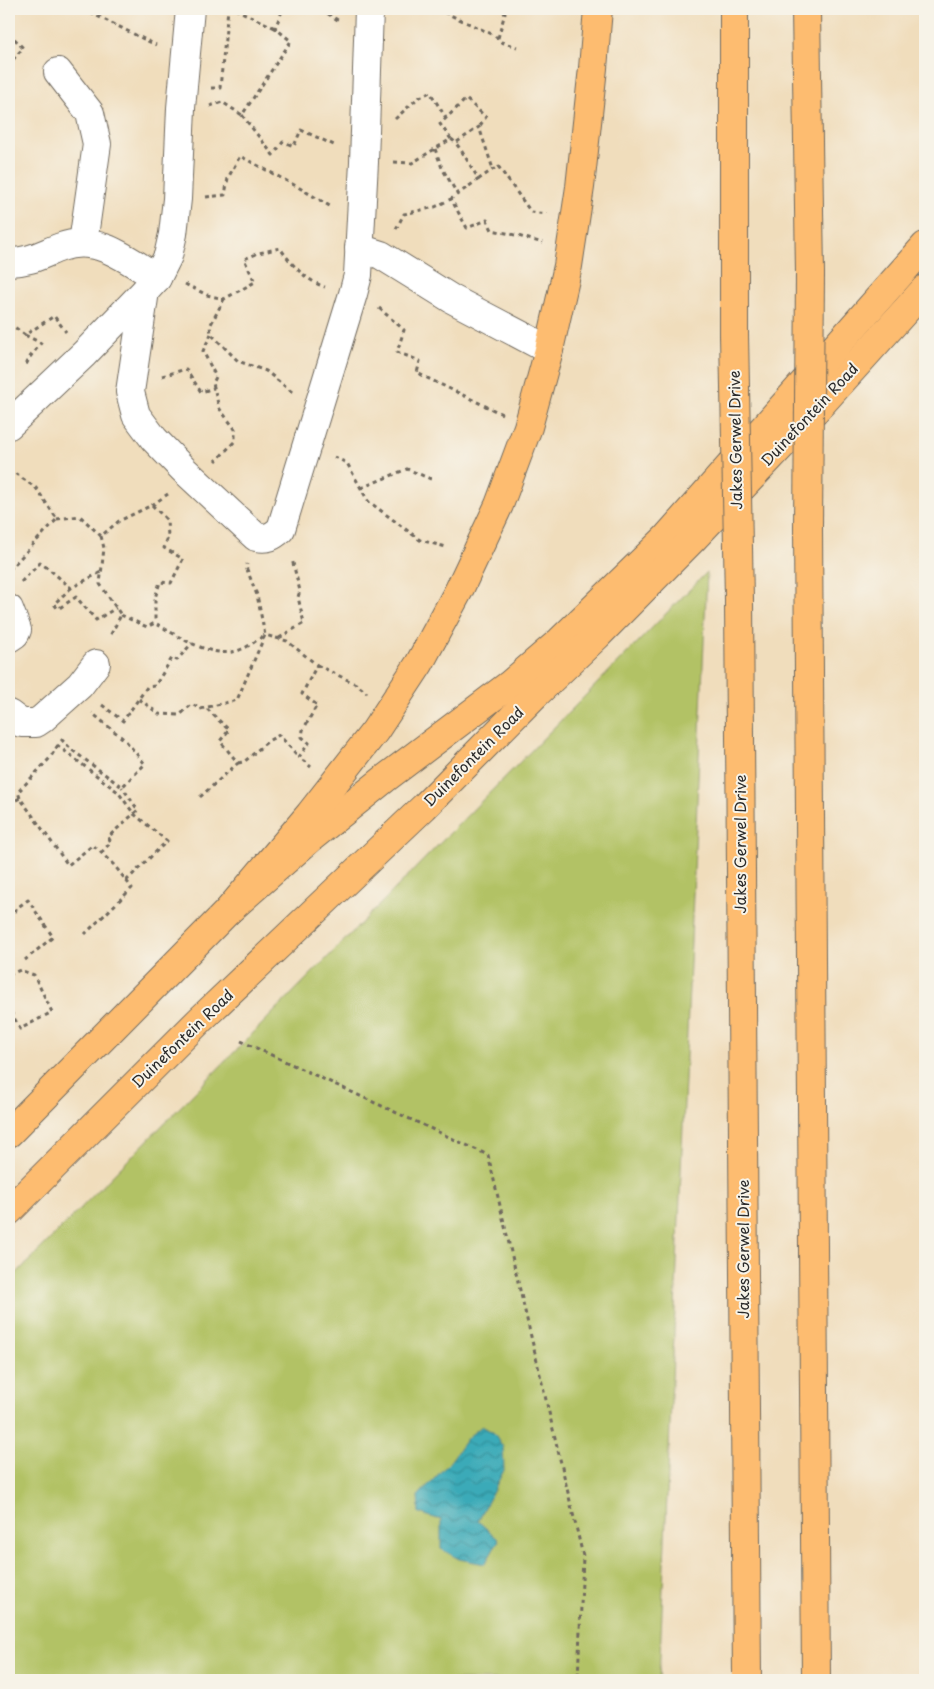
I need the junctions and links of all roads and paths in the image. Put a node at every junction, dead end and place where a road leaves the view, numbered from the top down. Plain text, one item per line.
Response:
1 (83, 9) edge
2 (190, 9) edge
3 (234, 9) edge
4 (283, 9) edge
5 (369, 9) edge
6 (437, 9) edge
7 (498, 9) edge
8 (598, 9) edge
9 (734, 9) edge
10 (806, 9) edge
11 (275, 28) junction
12 (9, 33) edge
13 (498, 38) junction
14 (517, 47) dead end
15 (186, 52) junction
16 (9, 64) edge
17 (58, 72) dead end
18 (181, 108) junction
19 (242, 115) junction
20 (446, 118) junction
21 (479, 127) junction
22 (451, 139) junction
23 (456, 142) junction
24 (364, 146) junction
25 (435, 149) junction
26 (493, 169) junction
27 (479, 180) junction
28 (458, 195) junction
29 (177, 199) junction
30 (451, 199) junction
31 (575, 218) junction
32 (367, 242) junction
33 (83, 243) junction
34 (925, 246) edge
35 (570, 250) junction
36 (9, 262) edge
37 (151, 284) junction
38 (925, 289) edge
39 (224, 299) dead end
40 (9, 323) edge
41 (211, 334) junction
42 (25, 335) junction
43 (548, 350) junction
44 (84, 354) junction
45 (22, 370) dead end
46 (162, 376) dead end
47 (214, 388) junction
48 (316, 411) junction
49 (9, 424) edge
50 (306, 445) junction
51 (9, 469) edge
52 (192, 477) junction
53 (430, 479) dead end
54 (361, 488) junction
55 (152, 505) junction
56 (57, 519) junction
57 (101, 536) junction
58 (262, 538) junction
59 (481, 542) junction
60 (9, 570) edge
61 (101, 572) junction
62 (71, 588) junction
63 (12, 599) edge
64 (116, 608) junction
65 (120, 615) junction
66 (155, 624) junction
67 (266, 635) junction
68 (9, 638) edge
69 (278, 639) junction
70 (192, 644) junction
71 (96, 664) joint
72 (317, 665) junction
73 (139, 699) junction
74 (206, 708) junction
75 (388, 711) junction
76 (26, 719) edge
77 (58, 745) junction
78 (299, 758) junction
79 (238, 763) junction
80 (334, 784) junction
81 (122, 787) junction
82 (200, 797) dead end
83 (20, 798) junction
84 (9, 804) edge
85 (134, 814) junction
86 (101, 853) junction
87 (126, 880) junction
88 (228, 911) junction
89 (9, 918) edge
90 (85, 934) dead end
91 (26, 960) dead end
92 (9, 975) edge
93 (9, 1008) edge
94 (241, 1042) dead end
95 (9, 1133) edge
96 (9, 1211) edge
97 (578, 1680) edge
98 (747, 1680) edge
99 (816, 1680) edge

1 - 15 path
2 - 15 street
3 - 11 path
4 - 11 path
5 - 24 street
6 - 13 path
7 - 13 path
8 - 31 main road
9 - 98 main road, Jakes Gerwel Drive, bridge
10 - 99 main road, bridge
11 - 19 path
12 - 16 path
13 - 14 path
15 - 18 street
17 - 33 street
18 - 19 path
18 - 29 street
19 - 24 path
20 - 21 path
20 - 22 path
20 - 24 path
21 - 23 path
21 - 26 path
22 - 23 path
22 - 25 path
23 - 27 path
24 - 25 path
24 - 32 street
25 - 28 path
26 - 27 path
26 - 31 path
27 - 28 path
28 - 30 path
29 - 32 path
29 - 37 street
30 - 32 path
30 - 35 path
31 - 35 main road
32 - 43 street
32 - 48 street
33 - 36 street
33 - 37 street
34 - 88 main road, Duinefontein Road
35 - 43 main road
37 - 44 street
37 - 52 street
38 - 96 main road, Duinefontein Road
39 - 41 path
40 - 42 path
41 - 47 path
41 - 48 path
42 - 44 path
42 - 45 path
43 - 59 main road
44 - 49 street
46 - 47 path
47 - 52 path
48 - 50 street
50 - 54 path
50 - 58 street
51 - 56 path
52 - 55 path
52 - 58 street
53 - 54 path
54 - 59 path
55 - 57 path
55 - 66 path
56 - 57 path
56 - 60 path
57 - 61 path
58 - 67 path
58 - 69 path
59 - 75 main road
61 - 62 path
61 - 64 path
62 - 63 path
62 - 64 path
63 - 68 street
64 - 65 path
65 - 66 path
65 - 71 path
66 - 70 path
67 - 69 path
67 - 70 path
67 - 74 path
69 - 72 path
70 - 73 path
71 - 76 street
72 - 75 path
72 - 78 path
73 - 74 path
73 - 81 path
74 - 79 path
75 - 80 main road
76 - 77 path
76 - 81 path
77 - 83 path
77 - 85 path
78 - 79 path
78 - 80 path
79 - 82 path
80 - 88 main road
81 - 85 path
83 - 84 path
83 - 86 path
85 - 86 path
85 - 87 path
86 - 87 path
87 - 90 path
88 - 95 main road, Duinefontein Road
89 - 91 path
92 - 93 path
94 - 97 path

